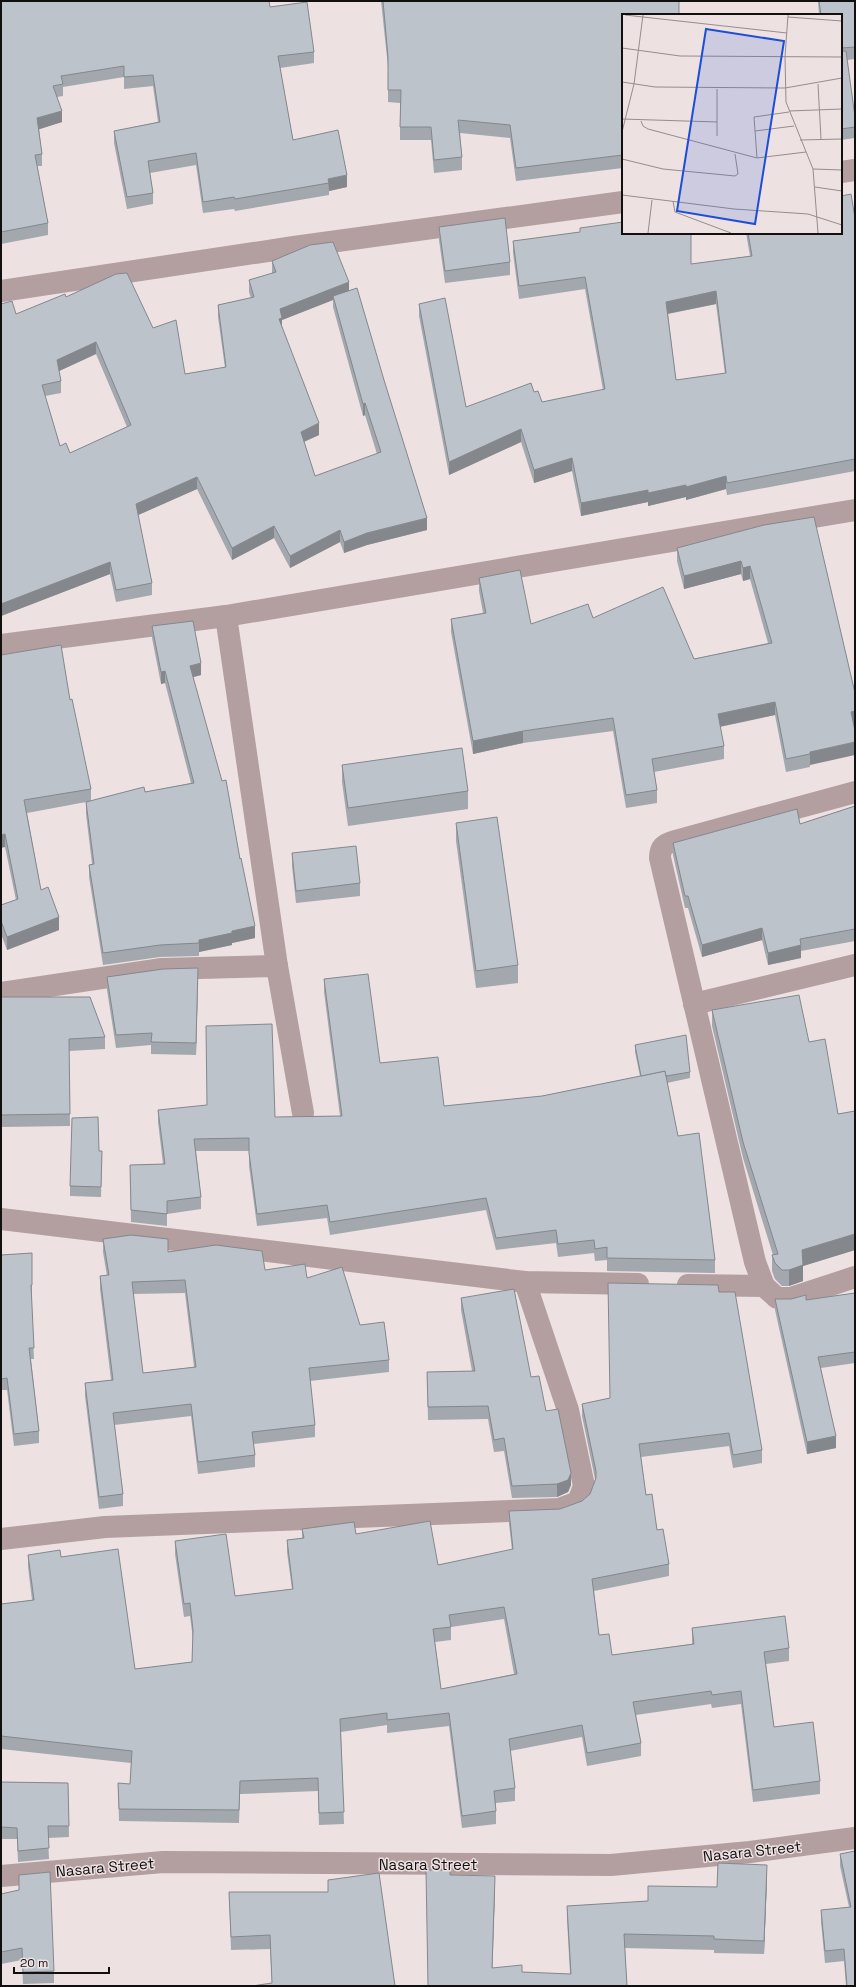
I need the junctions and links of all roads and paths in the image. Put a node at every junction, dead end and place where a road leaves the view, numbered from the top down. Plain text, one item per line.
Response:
1 (855, 170) edge
2 (842, 172) edge
3 (622, 202) edge
4 (1, 291) edge
5 (855, 510) edge
6 (226, 616) junction
7 (1, 645) edge
8 (855, 792) edge
9 (277, 966) junction
10 (855, 966) edge
11 (1, 993) edge
12 (694, 1004) junction
13 (303, 1113) dead end
14 (1, 1219) edge
15 (855, 1277) edge
16 (525, 1282) junction
17 (764, 1286) junction
18 (1, 1539) edge
19 (855, 1838) edge
20 (1, 1876) edge

1 - 2 street
3 - 4 street
5 - 6 street
6 - 7 street
6 - 9 street
8 - 12 street
9 - 11 street
9 - 13 street
10 - 12 street
12 - 17 street
14 - 16 street
15 - 17 street
16 - 17 street
16 - 18 street
19 - 20 street, Nasara Street

